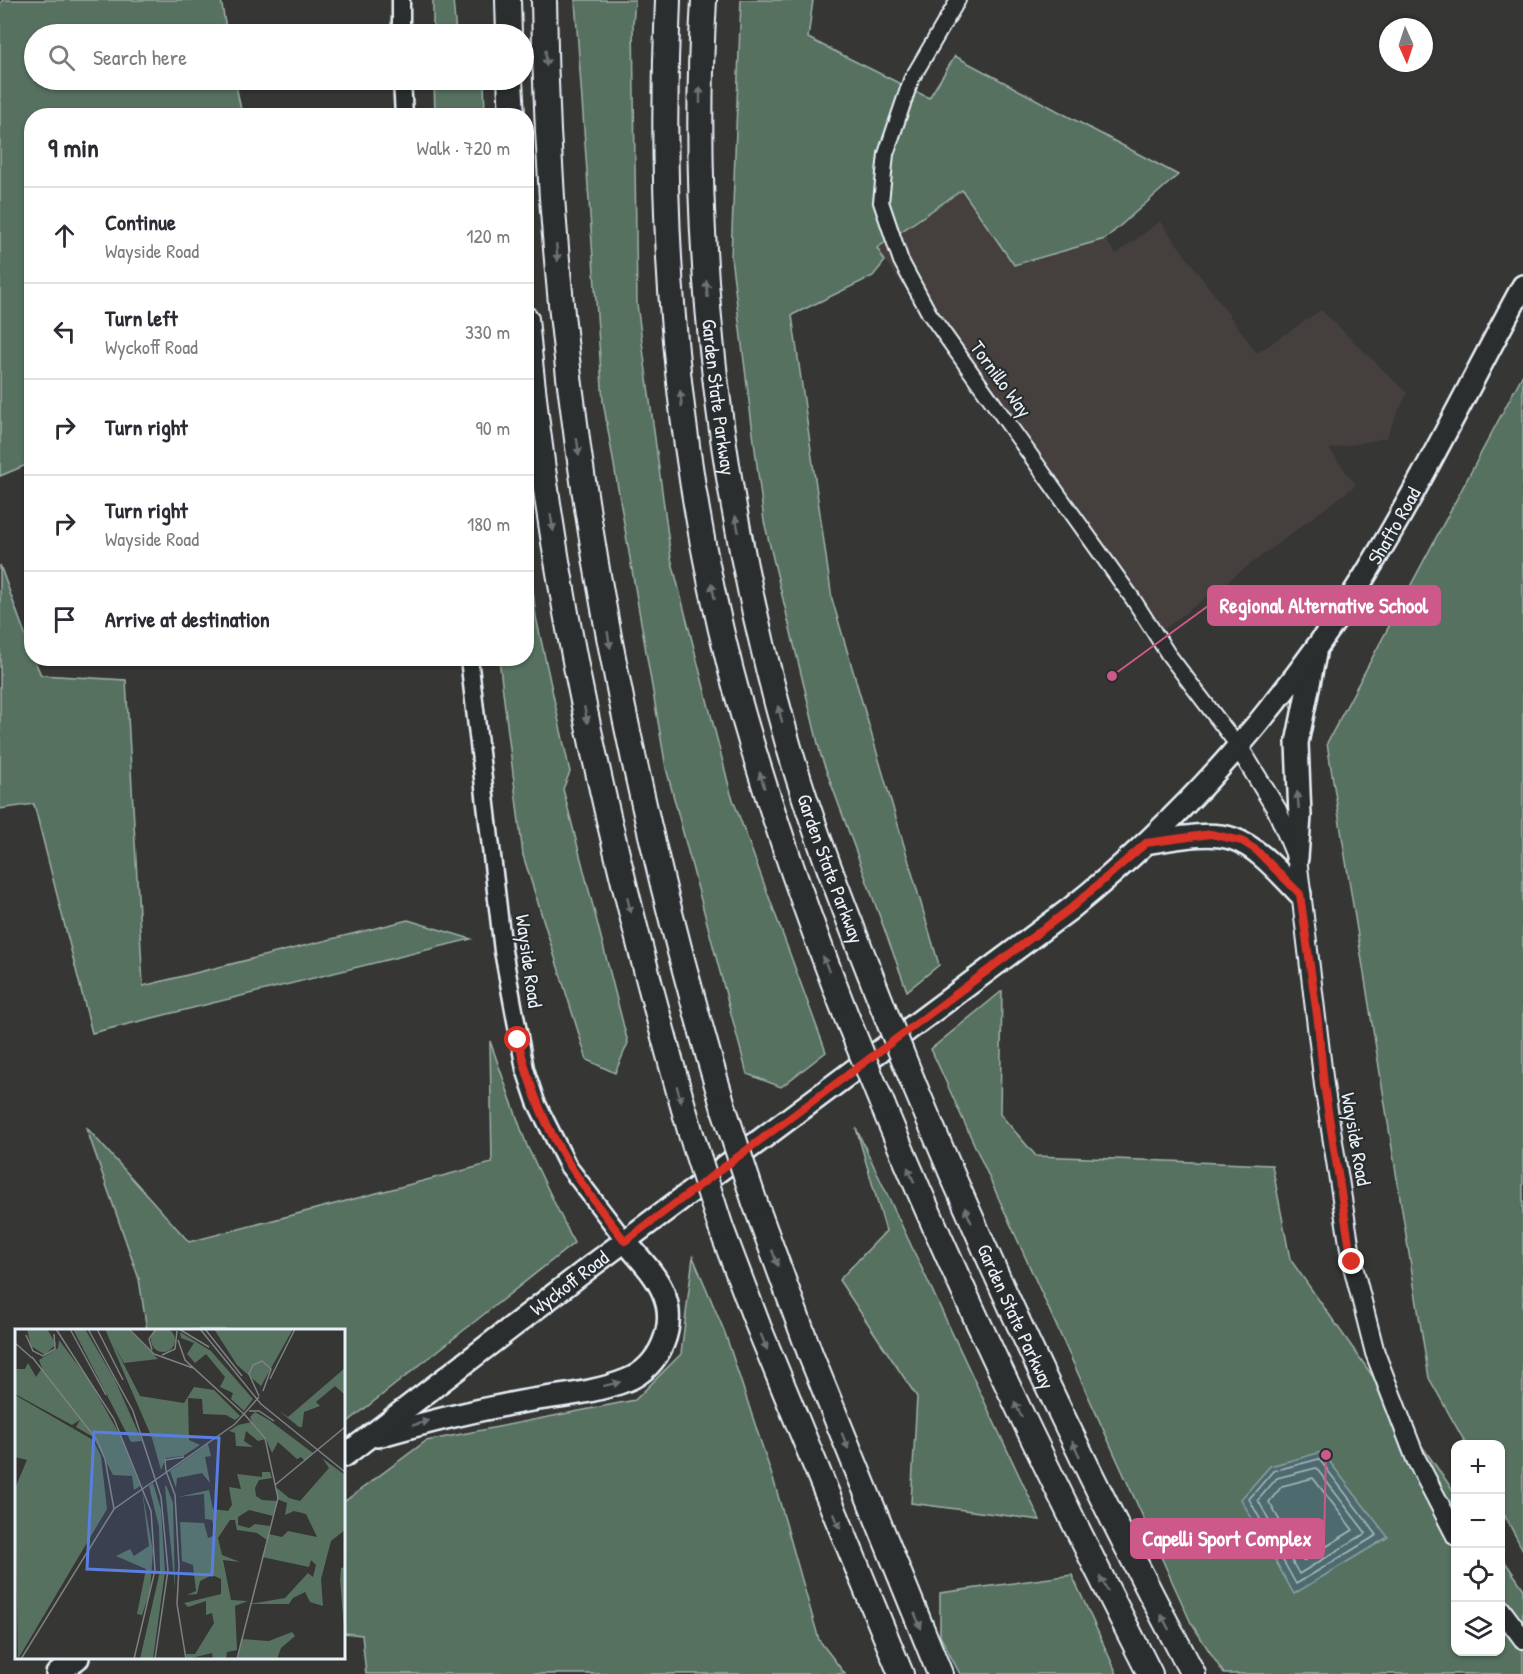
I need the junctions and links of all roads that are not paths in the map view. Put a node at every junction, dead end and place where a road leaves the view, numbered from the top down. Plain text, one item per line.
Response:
1 (401, 0) edge
2 (508, 0) edge
3 (544, 0) edge
4 (668, 0) edge
5 (704, 0) edge
6 (958, 0) edge
7 (401, 24) edge
8 (509, 24) edge
9 (403, 90) edge
10 (511, 90) edge
11 (404, 108) edge
12 (512, 108) edge
13 (1523, 286) edge
14 (534, 383) edge
15 (1316, 650) junction
16 (470, 666) edge
17 (1238, 746) junction
18 (1146, 843) junction
19 (1297, 858) junction
20 (1300, 894) junction
21 (625, 1241) junction
22 (365, 1440) junction
23 (345, 1455) edge
24 (1451, 1528) edge
25 (1505, 1615) edge
26 (1523, 1639) edge
27 (77, 1659) edge
28 (57, 1674) edge
29 (901, 1674) edge
30 (940, 1674) edge
31 (1150, 1674) edge
32 (1193, 1674) edge

1 - 7 street
2 - 8 highway
3 -> 30 highway, bridge
31 -> 4 highway, Garden State Parkway, bridge
32 -> 5 highway, Garden State Parkway, bridge
6 - 17 street, Tornillo Way
9 - 11 street
10 - 12 highway
13 - 15 main road, Shafto Road
14 -> 29 highway, bridge
15 - 17 main road, Shafto Road
19 -> 15 main road
16 - 21 street, Wayside Road
17 - 18 main road, Wyckoff Road
17 - 19 main road, Wayside Road
18 - 20 main road
18 - 21 main road, Wyckoff Road
19 - 20 main road, Wayside Road
20 - 24 main road, Wayside Road
21 - 22 main road, Wyckoff Road
22 -> 21 main road
22 - 23 main road, Wyckoff Road
25 - 26 main road
27 - 28 main road

